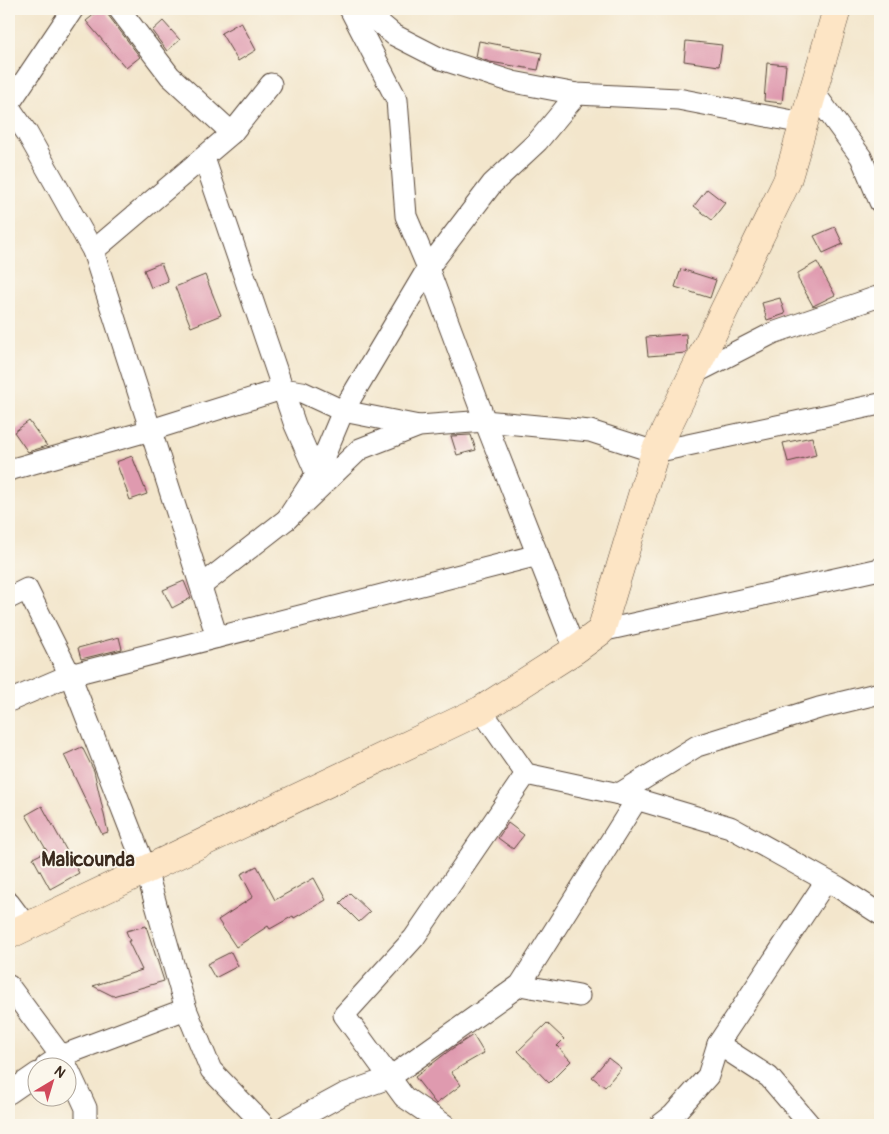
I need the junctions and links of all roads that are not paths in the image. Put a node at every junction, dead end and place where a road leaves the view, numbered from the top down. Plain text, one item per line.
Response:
1 (73, 9) edge
2 (119, 9) edge
3 (350, 9) edge
4 (362, 9) edge
5 (836, 9) edge
6 (271, 84) dead end
7 (813, 91) junction
8 (577, 94) junction
9 (9, 106) edge
10 (804, 123) junction
11 (232, 133) junction
12 (204, 158) junction
13 (880, 202) edge
14 (93, 251) junction
15 (428, 268) junction
16 (880, 296) edge
17 (693, 374) junction
18 (282, 389) junction
19 (880, 404) edge
20 (343, 411) junction
21 (485, 421) junction
22 (419, 426) junction
23 (151, 430) junction
24 (654, 452) junction
25 (9, 470) edge
26 (319, 481) junction
27 (538, 555) junction
28 (880, 569) edge
29 (201, 586) junction
30 (9, 598) edge
31 (601, 631) junction
32 (217, 637) junction
33 (575, 650) junction
34 (70, 675) junction
35 (880, 693) edge
36 (9, 701) edge
37 (481, 710) junction
38 (526, 774) junction
39 (628, 796) junction
40 (146, 870) junction
41 (826, 880) junction
42 (9, 903) edge
43 (880, 914) edge
44 (18, 931) edge
45 (520, 985) junction
46 (9, 986) edge
47 (579, 996) dead end
48 (186, 1009) junction
49 (718, 1044) junction
50 (54, 1056) edge
51 (78, 1057) edge
52 (389, 1078) junction
53 (28, 1079) edge
54 (9, 1093) edge
55 (78, 1095) edge
56 (86, 1125) edge
57 (264, 1125) edge
58 (287, 1125) edge
59 (445, 1125) edge
60 (660, 1125) edge
61 (810, 1125) edge

1 - 9 street
2 - 11 street
3 - 15 street
4 - 8 street
5 - 7 main road
6 - 11 street
7 - 10 main road
7 - 13 street
8 - 10 street
8 - 15 street
9 - 14 street
10 - 17 main road
11 - 12 street
12 - 14 street
12 - 18 street
14 - 23 street
15 - 20 street
15 - 21 street
16 - 17 street
17 - 24 main road
18 - 20 street
18 - 23 street
18 - 26 street
19 - 24 street
20 - 22 street
20 - 26 street
21 - 22 street
21 - 24 street
21 - 27 street
22 - 26 street
23 - 25 street
23 - 29 street
24 - 31 main road
26 - 29 street
27 - 32 street
27 - 33 street
28 - 31 street
29 - 32 street
30 - 34 street
31 - 33 main road
32 - 34 street
33 - 37 main road
34 - 36 street
34 - 40 street
35 - 39 street
37 - 38 street
37 - 40 main road
38 - 39 street
38 - 52 street
39 - 41 street
39 - 45 street
40 - 44 main road
40 - 48 street
41 - 43 street
41 - 49 street
42 - 44 street
45 - 47 street
45 - 52 street
46 - 50 street
48 - 51 street
48 - 57 street
49 - 60 street
49 - 61 street
52 - 58 street
52 - 59 street
53 - 54 street
55 - 56 street

